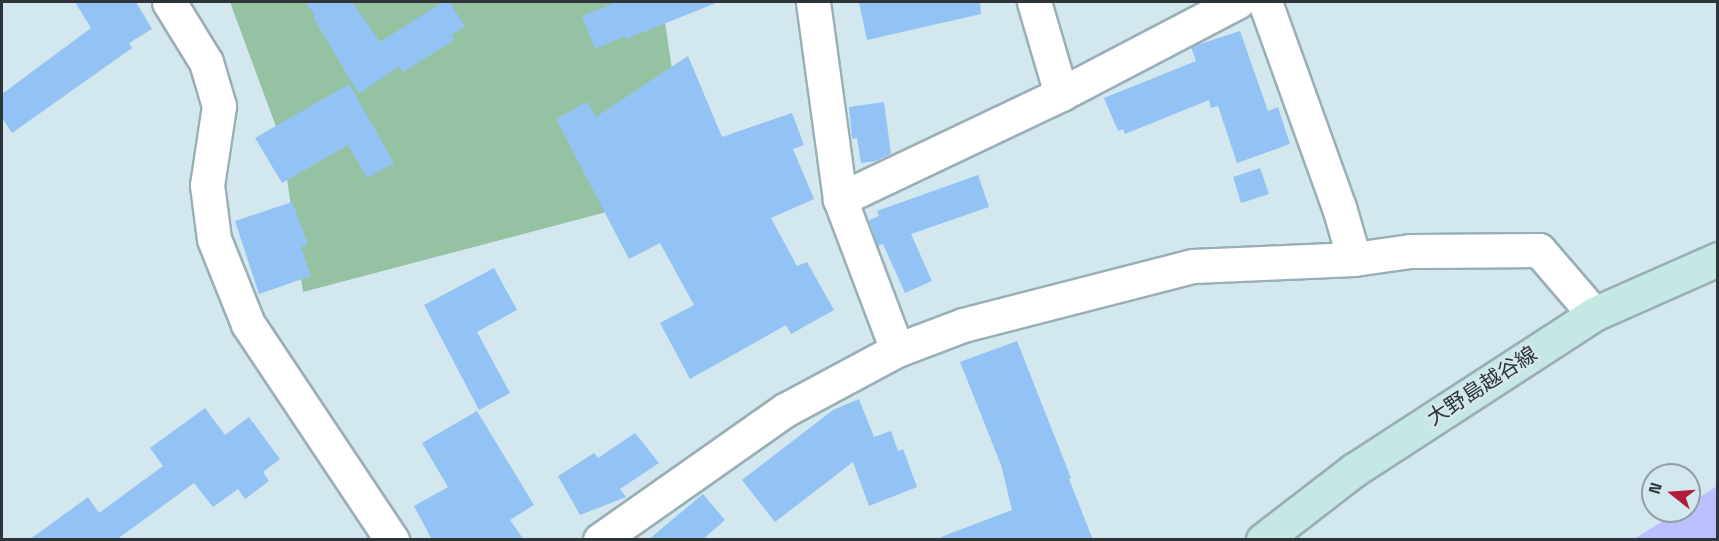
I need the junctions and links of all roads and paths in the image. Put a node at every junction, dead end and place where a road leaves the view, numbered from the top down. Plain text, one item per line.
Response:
1 (169, 2) edge
2 (813, 2) edge
3 (1034, 2) edge
4 (1237, 2) edge
5 (1265, 2) edge
6 (1061, 94) junction
7 (840, 199) junction
8 (1354, 259) junction
9 (1718, 260) edge
10 (1594, 314) junction
11 (897, 350) junction
12 (392, 540) edge
13 (600, 540) edge
14 (1263, 540) edge

1 - 12 street
2 - 7 street
3 - 6 street
4 - 6 street
5 - 8 street
6 - 7 street
7 - 11 street
8 - 10 street
8 - 11 street
9 - 10 main road, 大野島越谷線
10 - 14 main road, 大野島越谷線
11 - 13 street

